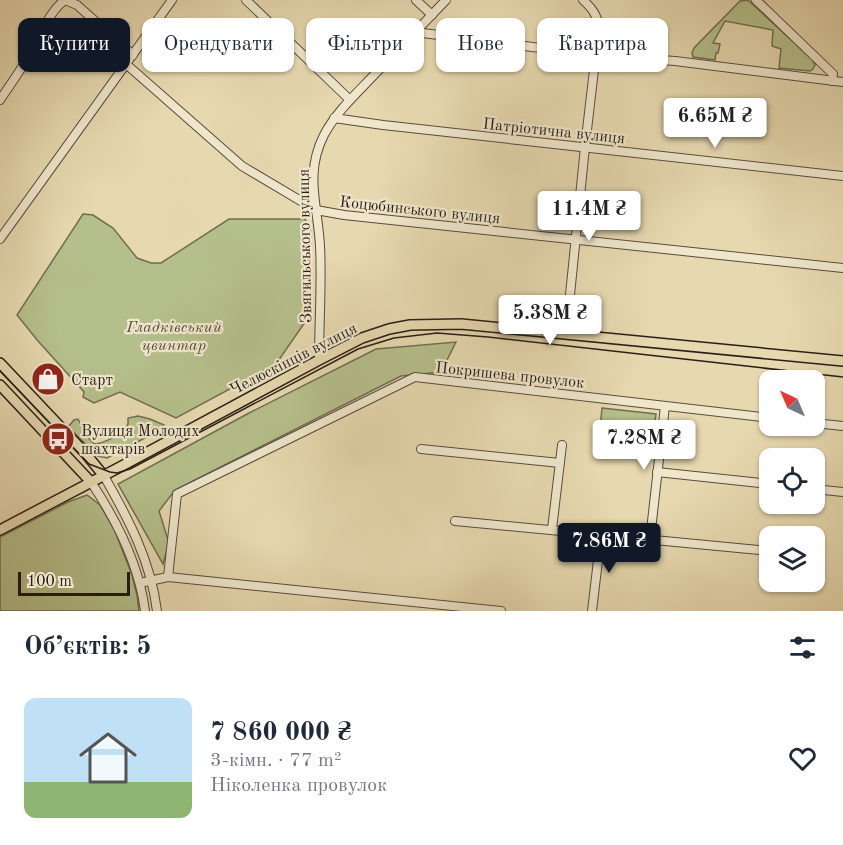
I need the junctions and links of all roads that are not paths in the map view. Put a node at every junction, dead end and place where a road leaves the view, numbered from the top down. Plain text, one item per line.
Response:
1 (65, 0) edge
2 (172, 0) edge
3 (246, 0) edge
4 (416, 0) edge
5 (446, 0) edge
6 (583, 0) edge
7 (756, 0) edge
8 (432, 15) junction
9 (597, 18) edge
10 (424, 23) edge
11 (424, 33) edge
12 (537, 48) edge
13 (133, 55) junction
14 (130, 59) edge
15 (668, 60) edge
16 (130, 68) edge
17 (120, 72) edge
18 (377, 72) edge
19 (593, 72) edge
20 (832, 81) junction
21 (843, 82) edge
22 (0, 100) edge
23 (350, 100) junction
24 (334, 118) junction
25 (585, 147) junction
26 (843, 176) edge
27 (316, 210) junction
28 (0, 239) edge
29 (576, 240) junction
30 (843, 268) edge
31 (566, 334) junction
32 (319, 360) junction
33 (843, 361) edge
34 (0, 363) edge
35 (0, 385) edge
36 (665, 406) junction
37 (759, 416) edge
38 (825, 424) edge
39 (843, 426) edge
40 (562, 444) dead end
41 (421, 449) dead end
42 (560, 463) junction
43 (657, 472) junction
44 (104, 476) junction
45 (91, 482) junction
46 (759, 483) edge
47 (825, 490) edge
48 (843, 492) edge
49 (455, 521) dead end
50 (552, 529) junction
51 (0, 530) edge
52 (601, 535) junction
53 (650, 539) junction
54 (759, 550) edge
55 (168, 578) junction
56 (152, 581) junction
57 (140, 583) junction
58 (145, 611) edge
59 (157, 611) edge
60 (501, 611) edge
61 (592, 611) edge

1 - 13 street
1 - 22 street
2 - 13 street
3 - 23 street
4 - 8 street
5 - 8 street, Звягильського вулиця
6 - 9 street
7 - 20 street
8 - 10 street, Звягильського вулиця
11 - 12 street
13 - 14 street
15 - 20 street
16 - 27 street
17 - 28 street
18 - 23 street, Звягильського вулиця
19 - 25 street
20 - 21 street
23 - 24 street, Звягильського вулиця
24 - 25 street, Патріотична вулиця
24 - 27 street, Звягильського вулиця
25 - 26 street, Патріотична вулиця
25 - 29 street
27 - 29 street, Коцюбинського вулиця
27 - 32 street, Звягильського вулиця
29 - 30 street, Коцюбинського вулиця
29 - 31 street
31 - 32 main road, Челюскінців вулиця
31 - 33 main road, Челюскінців вулиця
32 - 44 main road, Челюскінців вулиця
34 - 44 main road
35 - 45 main road
36 - 37 street, Покришева провулок
36 - 43 street
36 - 55 street, Покришева провулок
38 - 39 street
40 - 42 street
41 - 42 street
42 - 50 street
43 - 46 street
43 - 53 street
44 - 45 main road, Челюскінців вулиця
44 - 56 street
45 - 51 main road, Челюскінців вулиця
45 - 57 street
47 - 48 street
49 - 50 street
50 - 52 street
52 - 53 street
52 - 61 street
53 - 54 street
55 - 56 street
55 - 60 street
56 - 57 street
56 - 59 street
57 - 58 street

